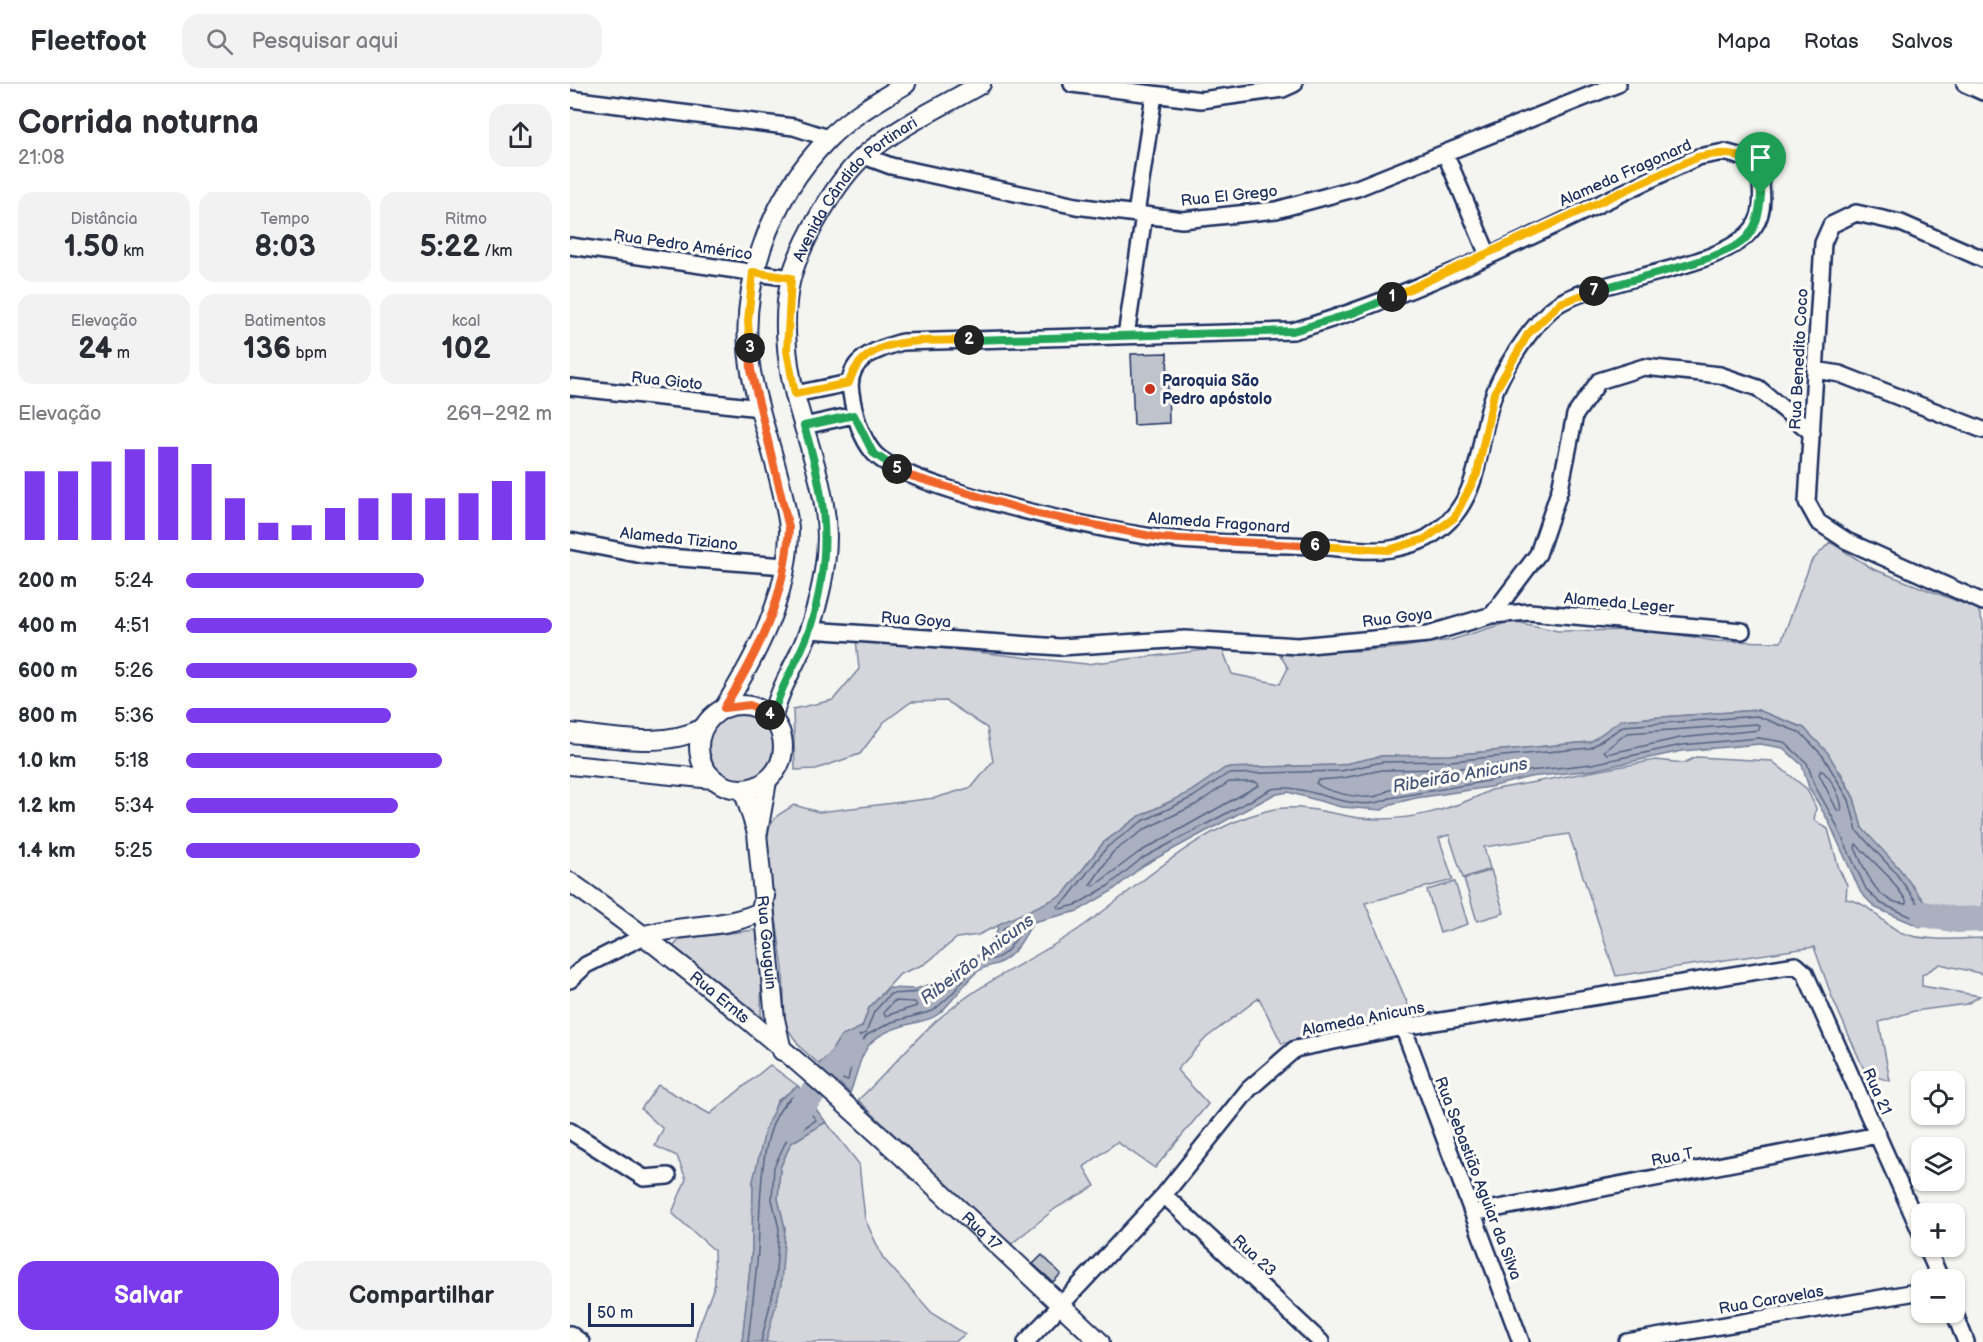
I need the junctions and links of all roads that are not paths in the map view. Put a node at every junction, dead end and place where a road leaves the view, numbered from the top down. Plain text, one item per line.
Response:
1 (906, 84) edge
2 (981, 84) edge
3 (1072, 84) edge
4 (1294, 84) edge
5 (1618, 84) edge
6 (1965, 84) edge
7 (1983, 92) edge
8 (1154, 95) junction
9 (570, 99) edge
10 (828, 138) junction
11 (1445, 153) junction
12 (864, 156) junction
13 (1140, 214) junction
14 (570, 246) edge
15 (1488, 255) junction
16 (1983, 259) edge
17 (753, 272) junction
18 (791, 278) junction
19 (1126, 336) junction
20 (1815, 370) junction
21 (849, 383) junction
22 (570, 387) edge
23 (795, 394) junction
24 (760, 408) junction
25 (854, 415) junction
26 (804, 426) junction
27 (1983, 430) edge
28 (1812, 433) junction
29 (570, 541) edge
30 (785, 566) junction
31 (1983, 602) edge
32 (1492, 615) junction
33 (809, 630) junction
34 (1742, 631) dead end
35 (724, 708) junction
36 (773, 717) junction
37 (703, 728) junction
38 (570, 732) edge
39 (570, 765) edge
40 (713, 779) junction
41 (767, 781) junction
42 (742, 789) junction
43 (757, 834) junction
44 (570, 882) edge
45 (765, 896) junction
46 (646, 935) junction
47 (1796, 965) joint
48 (570, 980) edge
49 (1403, 1027) junction
50 (788, 1056) junction
51 (861, 1122) joint
52 (570, 1131) edge
53 (1878, 1135) junction
54 (668, 1176) dead end
55 (1164, 1195) junction
56 (1911, 1210) edge
57 (1473, 1213) junction
58 (1911, 1293) edge
59 (1061, 1305) junction
60 (1958, 1323) edge
61 (570, 1334) edge
62 (581, 1342) edge
63 (1026, 1342) edge
64 (1100, 1342) edge
65 (1321, 1342) edge
66 (1521, 1342) edge
67 (1627, 1342) edge
68 (1966, 1342) edge

1 - 10 street
2 - 12 street, Avenida Cândido Portinari
3 - 8 street
4 - 8 street
5 - 11 street, Rua El Grego
6 - 7 street
8 - 13 street
9 - 10 street
10 - 17 street
11 - 13 street, Rua El Grego
11 - 15 street
12 - 13 street, Rua El Grego
12 - 18 street, Avenida Cândido Portinari
13 - 19 street
14 - 17 street, Rua Pedro Américo
15 - 19 street, Alameda Fragonard
15 - 25 street, Alameda Fragonard
16 - 20 street, Rua Benedito Coco
17 - 18 street, Rua Pedro Américo
17 - 24 street
18 - 23 street, Avenida Cândido Portinari
19 - 21 street, Alameda Fragonard
20 - 27 street
20 - 28 street, Rua Benedito Coco
21 - 23 street
21 - 25 street, Alameda Fragonard
22 - 24 street, Rua Gioto
23 - 26 street, Avenida Cândido Portinari
24 - 30 street
25 - 26 street
26 - 33 street, Avenida Cândido Portinari
28 - 31 street, Rua Benedito Coco
28 - 32 street
29 - 30 street, Alameda Tiziano
30 - 35 street
32 - 33 street, Rua Goya
32 - 34 street, Alameda Leger
33 - 36 street, Avenida Cândido Portinari
35 - 36 street
35 - 37 street
36 - 41 street
37 - 38 street
37 - 40 street
39 - 40 street
40 - 42 street
41 - 42 street
41 - 43 street, Rua Gauguin
42 - 43 street, Rua Gauguin
43 - 45 street, Rua Gauguin
44 - 46 street, Rua Ernts
45 - 46 street
45 - 50 street, Rua Gauguin
46 - 48 street
46 - 50 street, Rua Ernts
47 - 49 street, Alameda Anicuns
47 - 53 street, Rua 21
49 - 55 street, Alameda Anicuns
49 - 57 street, Rua Sebastião Aguiar da Silva
50 - 51 street, Rua Ernts
51 - 59 street, Rua 17
52 - 54 street
53 - 56 street, Rua 21
53 - 57 street, Rua T
55 - 59 street, Alameda Anicuns
55 - 65 street, Rua 23
57 - 66 street, Rua Sebastião Aguiar da Silva
58 - 67 street, Rua Caravelas
59 - 63 street, Alameda Anicuns
59 - 64 street, Rua 17
60 - 68 street
61 - 62 street

